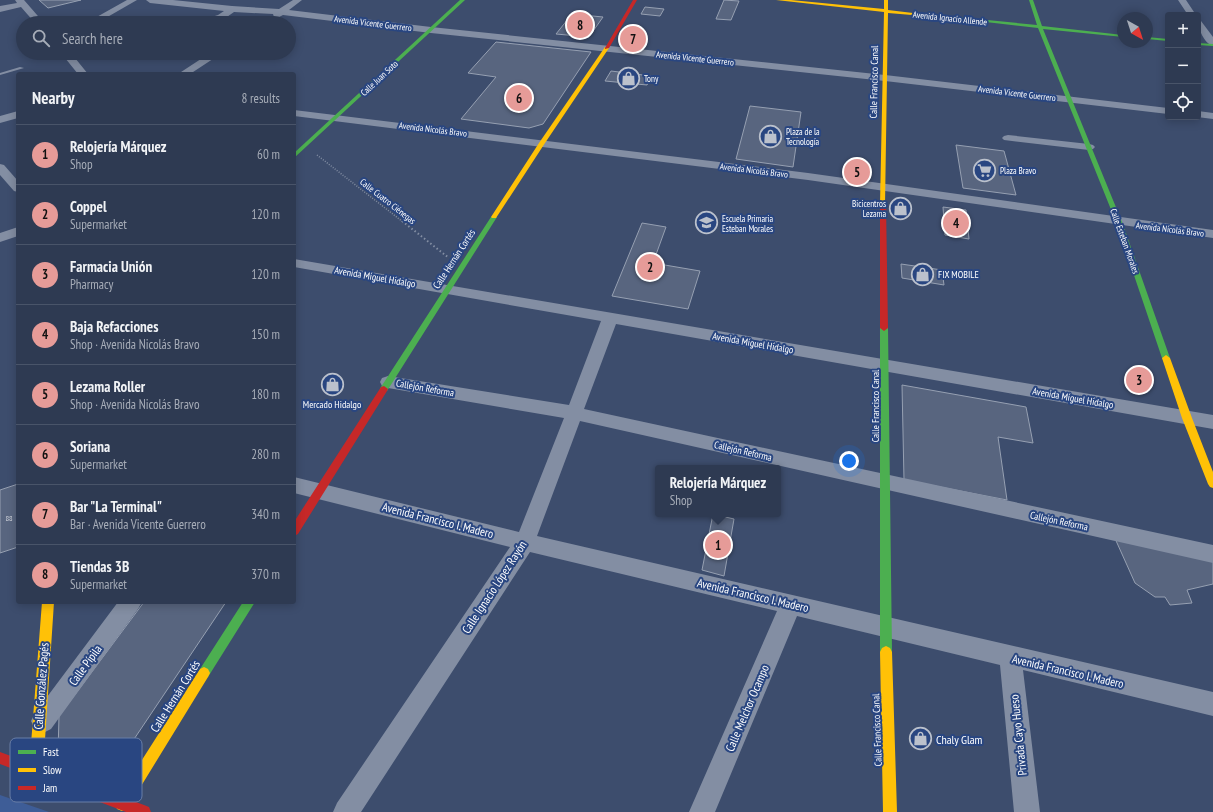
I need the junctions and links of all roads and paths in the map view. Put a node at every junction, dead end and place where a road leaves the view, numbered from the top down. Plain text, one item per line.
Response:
1 (133, 0) edge
2 (150, 0) edge
3 (224, 0) edge
4 (298, 0) edge
5 (463, 0) edge
6 (635, 0) edge
7 (778, 0) edge
8 (867, 0) edge
9 (1031, 0) edge
10 (1182, 0) edge
11 (21, 2) edge
12 (886, 4) edge
13 (212, 7) junction
14 (0, 9) edge
15 (232, 10) junction
16 (282, 12) junction
17 (1190, 12) edge
18 (997, 13) dead end
19 (34, 16) edge
20 (103, 16) edge
21 (224, 16) edge
22 (276, 16) edge
23 (1040, 27) junction
24 (431, 30) junction
25 (1206, 34) edge
26 (1117, 35) edge
27 (1153, 39) edge
28 (1165, 40) edge
29 (1201, 44) edge
30 (1213, 44) edge
31 (607, 48) junction
32 (72, 60) edge
33 (206, 60) edge
34 (22, 68) dead end
35 (81, 72) edge
36 (186, 72) edge
37 (0, 74) edge
38 (885, 78) junction
39 (1069, 100) junction
40 (1165, 111) edge
41 (296, 113) edge
42 (1201, 114) edge
43 (16, 115) edge
44 (1213, 116) edge
45 (336, 118) junction
46 (0, 120) edge
47 (1008, 138) dead end
48 (542, 142) junction
49 (305, 146) junction
50 (1089, 147) junction
51 (296, 154) edge
52 (0, 168) edge
53 (16, 186) edge
54 (883, 187) junction
55 (1120, 222) junction
56 (16, 232) edge
57 (1213, 234) edge
58 (0, 238) edge
59 (296, 263) edge
60 (462, 268) junction
61 (447, 290) junction
62 (610, 319) junction
63 (886, 366) junction
64 (388, 382) junction
65 (574, 414) junction
66 (1187, 418) junction
67 (1213, 422) edge
68 (886, 483) junction
69 (1213, 484) edge
70 (296, 485) edge
71 (320, 491) junction
72 (296, 528) edge
73 (525, 542) junction
74 (1213, 554) edge
75 (48, 604) edge
76 (130, 604) edge
77 (248, 604) edge
78 (791, 604) junction
79 (885, 626) junction
80 (1010, 657) junction
81 (1213, 704) edge
82 (38, 728) junction
83 (38, 738) edge
84 (0, 758) edge
85 (10, 761) edge
86 (142, 772) edge
87 (117, 802) edge
88 (122, 804) joint
89 (144, 812) edge
90 (346, 812) edge
91 (702, 812) edge
92 (890, 812) edge
93 (1027, 812) edge

1 - 20 street
2 - 13 street, Avenida Vicente Guerrero
3 - 13 street
4 - 16 street
5 - 24 main road, Calle Juan Soto
6 - 31 main road, Calle Hernán Cortés
7 - 12 main road, Avenida Ignacio Allende
8 - 12 main road, Avenida Ignacio Allende
9 - 23 main road, Calle Esteban Morales
10 - 17 street
11 - 14 street
11 - 19 street
12 - 18 main road, Avenida Ignacio Allende
12 - 23 main road, Avenida Ignacio Allende
12 - 38 main road, Calle Francisco Canal
13 - 15 street, Avenida Vicente Guerrero
15 - 16 street, Avenida Vicente Guerrero
15 - 21 street
16 - 22 street
16 - 24 street, Avenida Vicente Guerrero
23 - 26 main road, Avenida Ignacio Allende
23 - 39 main road, Calle Esteban Morales
24 - 31 street, Avenida Vicente Guerrero
24 - 45 main road, Calle Juan Soto
25 - 30 street
27 - 28 main road
29 - 30 main road
31 - 38 street, Avenida Vicente Guerrero
31 - 48 main road, Calle Hernán Cortés
32 - 35 street
33 - 36 street
34 - 37 lane
38 - 39 street, Avenida Vicente Guerrero
38 - 54 main road, Calle Francisco Canal
39 - 40 street, Avenida Vicente Guerrero
39 - 50 main road, Calle Esteban Morales
41 - 45 street, Avenida Nicolás Bravo
42 - 44 street
43 - 46 street
45 - 48 street, Avenida Nicolás Bravo
45 - 49 main road, Calle Juan Soto
47 - 50 street
48 - 54 street, Avenida Nicolás Bravo
48 - 60 main road, Calle Hernán Cortés
49 - 51 main road, Calle Juan Soto
49 - 60 path, Calle Cuatro Ciénegas
50 - 55 main road, Calle Esteban Morales
52 - 53 street
54 - 55 street, Avenida Nicolás Bravo
54 - 63 main road, Calle Francisco Canal
55 - 57 street, Avenida Nicolás Bravo
55 - 66 main road, Calle Esteban Morales
56 - 58 street
59 - 61 street, Avenida Miguel Hidalgo
60 - 61 main road, Calle Hernán Cortés
61 - 62 street, Avenida Miguel Hidalgo
61 - 64 main road, Calle Hernán Cortés
62 - 63 street, Avenida Miguel Hidalgo
62 - 65 street, Calle Ignacio López Rayón
63 - 66 street, Avenida Miguel Hidalgo
63 - 68 main road, Calle Francisco Canal
64 - 65 street, Callejón Reforma
64 - 71 main road, Calle Hernán Cortés
65 - 68 street, Callejón Reforma
65 - 73 street, Calle Ignacio López Rayón
66 - 67 street, Avenida Miguel Hidalgo
66 - 69 main road, Calle Esteban Morales
68 - 74 street, Callejón Reforma
68 - 79 main road, Calle Francisco Canal
70 - 71 street, Avenida Francisco I. Madero
71 - 72 main road, Calle Hernán Cortés
71 - 73 street, Avenida Francisco I. Madero
73 - 78 street, Avenida Francisco I. Madero
73 - 90 street, Calle Ignacio López Rayón
75 - 82 main road, Calle González Pagés
76 - 82 street, Calle Pípila
77 - 86 main road, Calle Hernán Cortés
78 - 79 street, Avenida Francisco I. Madero
78 - 91 street, Calle Melchor Ocampo
79 - 80 street, Avenida Francisco I. Madero
79 - 92 main road, Calle Francisco Canal
80 - 81 street, Avenida Francisco I. Madero
80 - 93 street, Privada Cayo Hueso
82 - 83 main road, Calle González Pagés
84 - 85 main road
87 - 88 main road
88 - 89 main road

